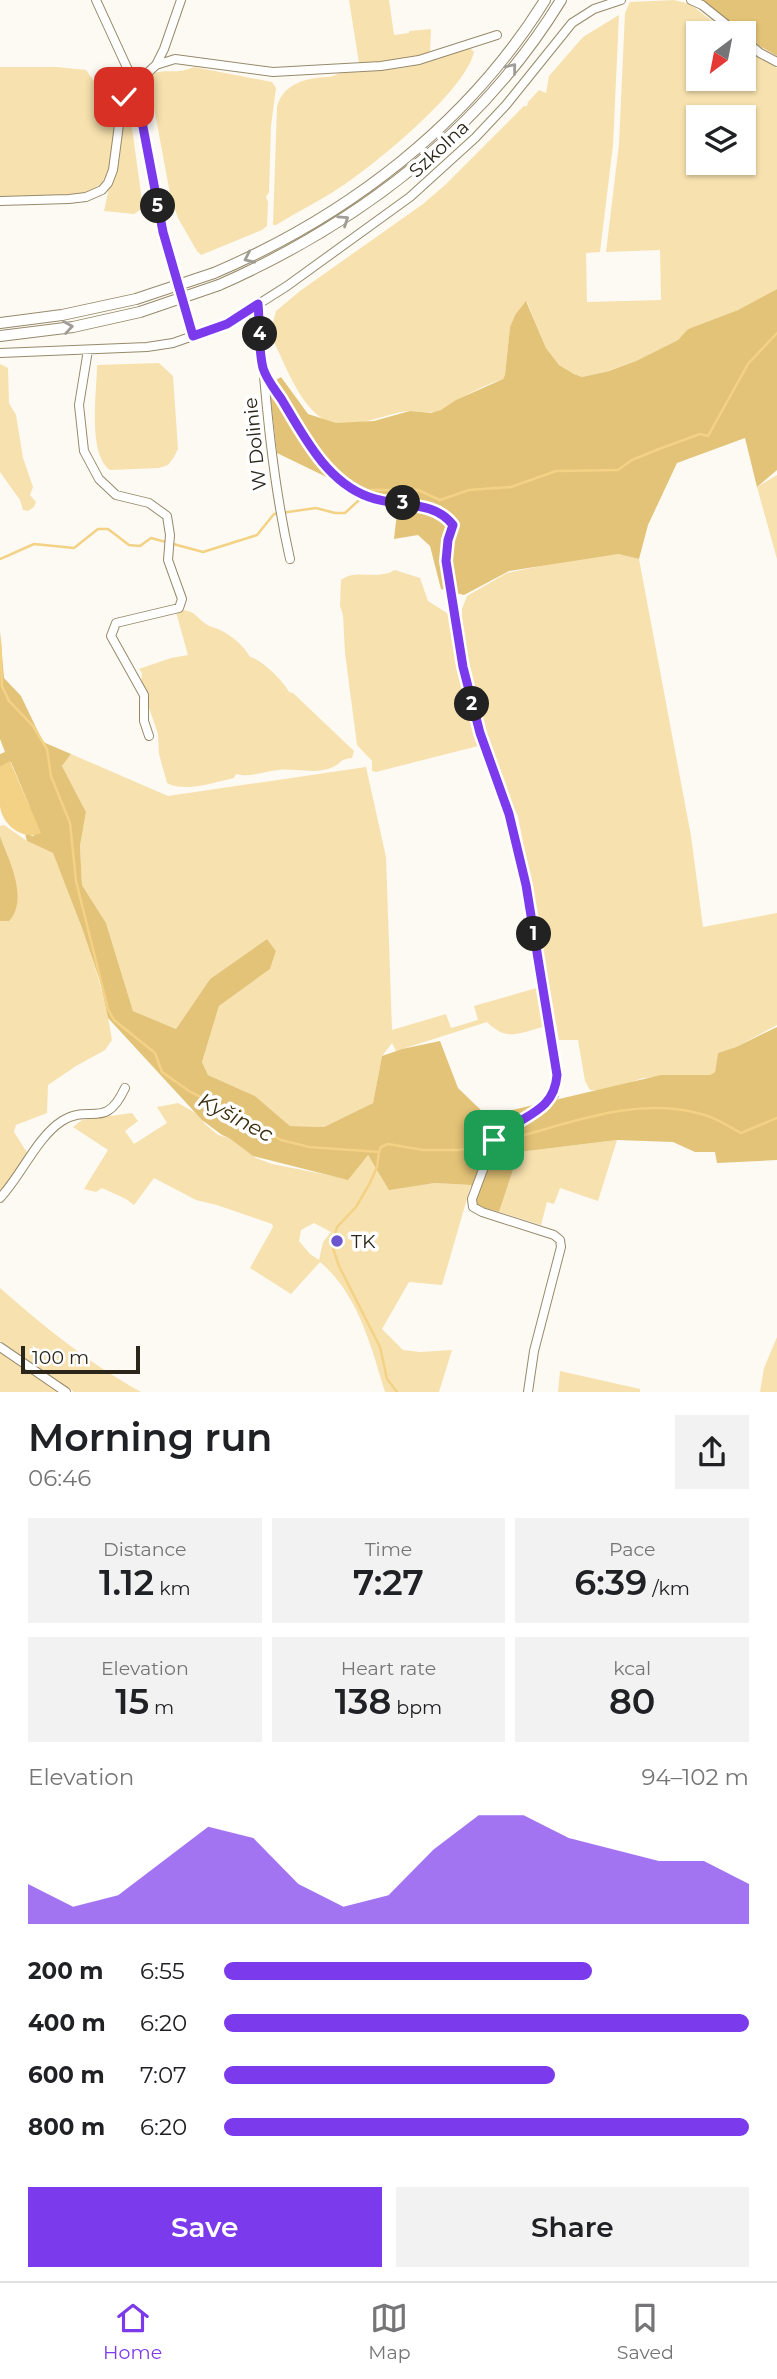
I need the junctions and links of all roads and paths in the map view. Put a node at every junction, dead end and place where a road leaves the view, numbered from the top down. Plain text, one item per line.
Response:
1 (96, 0) edge
2 (181, 0) edge
3 (545, 0) edge
4 (561, 0) edge
5 (621, 0) edge
6 (691, 0) edge
7 (724, 21) edge
8 (497, 34) dead end
9 (164, 49) junction
10 (756, 50) edge
11 (175, 59) junction
12 (777, 62) edge
13 (156, 65) junction
14 (135, 85) junction
15 (0, 201) edge
16 (258, 304) junction
17 (0, 323) edge
18 (0, 336) edge
19 (193, 336) junction
20 (88, 350) junction
21 (0, 353) edge
22 (263, 369) junction
23 (290, 559) dead end
24 (149, 736) dead end
25 (125, 1088) dead end
26 (0, 1198) edge
27 (0, 1347) edge
28 (66, 1392) edge
29 (527, 1392) edge

1 - 14 street
2 - 9 street
3 -> 17 highway, bridge
18 -> 4 highway, bridge
5 - 16 street, Szkolna
6 - 7 street
8 - 11 street
9 - 11 street
9 - 13 street
10 - 12 street
11 - 13 street
13 - 14 street
14 - 15 street
14 - 19 street
16 - 19 street, Szkolna
16 - 22 street
19 - 20 street, Szkolna
20 - 21 street, Szkolna
20 - 24 street
22 - 23 street, W Dolinie
22 - 29 street, W Dolinie
25 - 26 street
27 - 28 street

